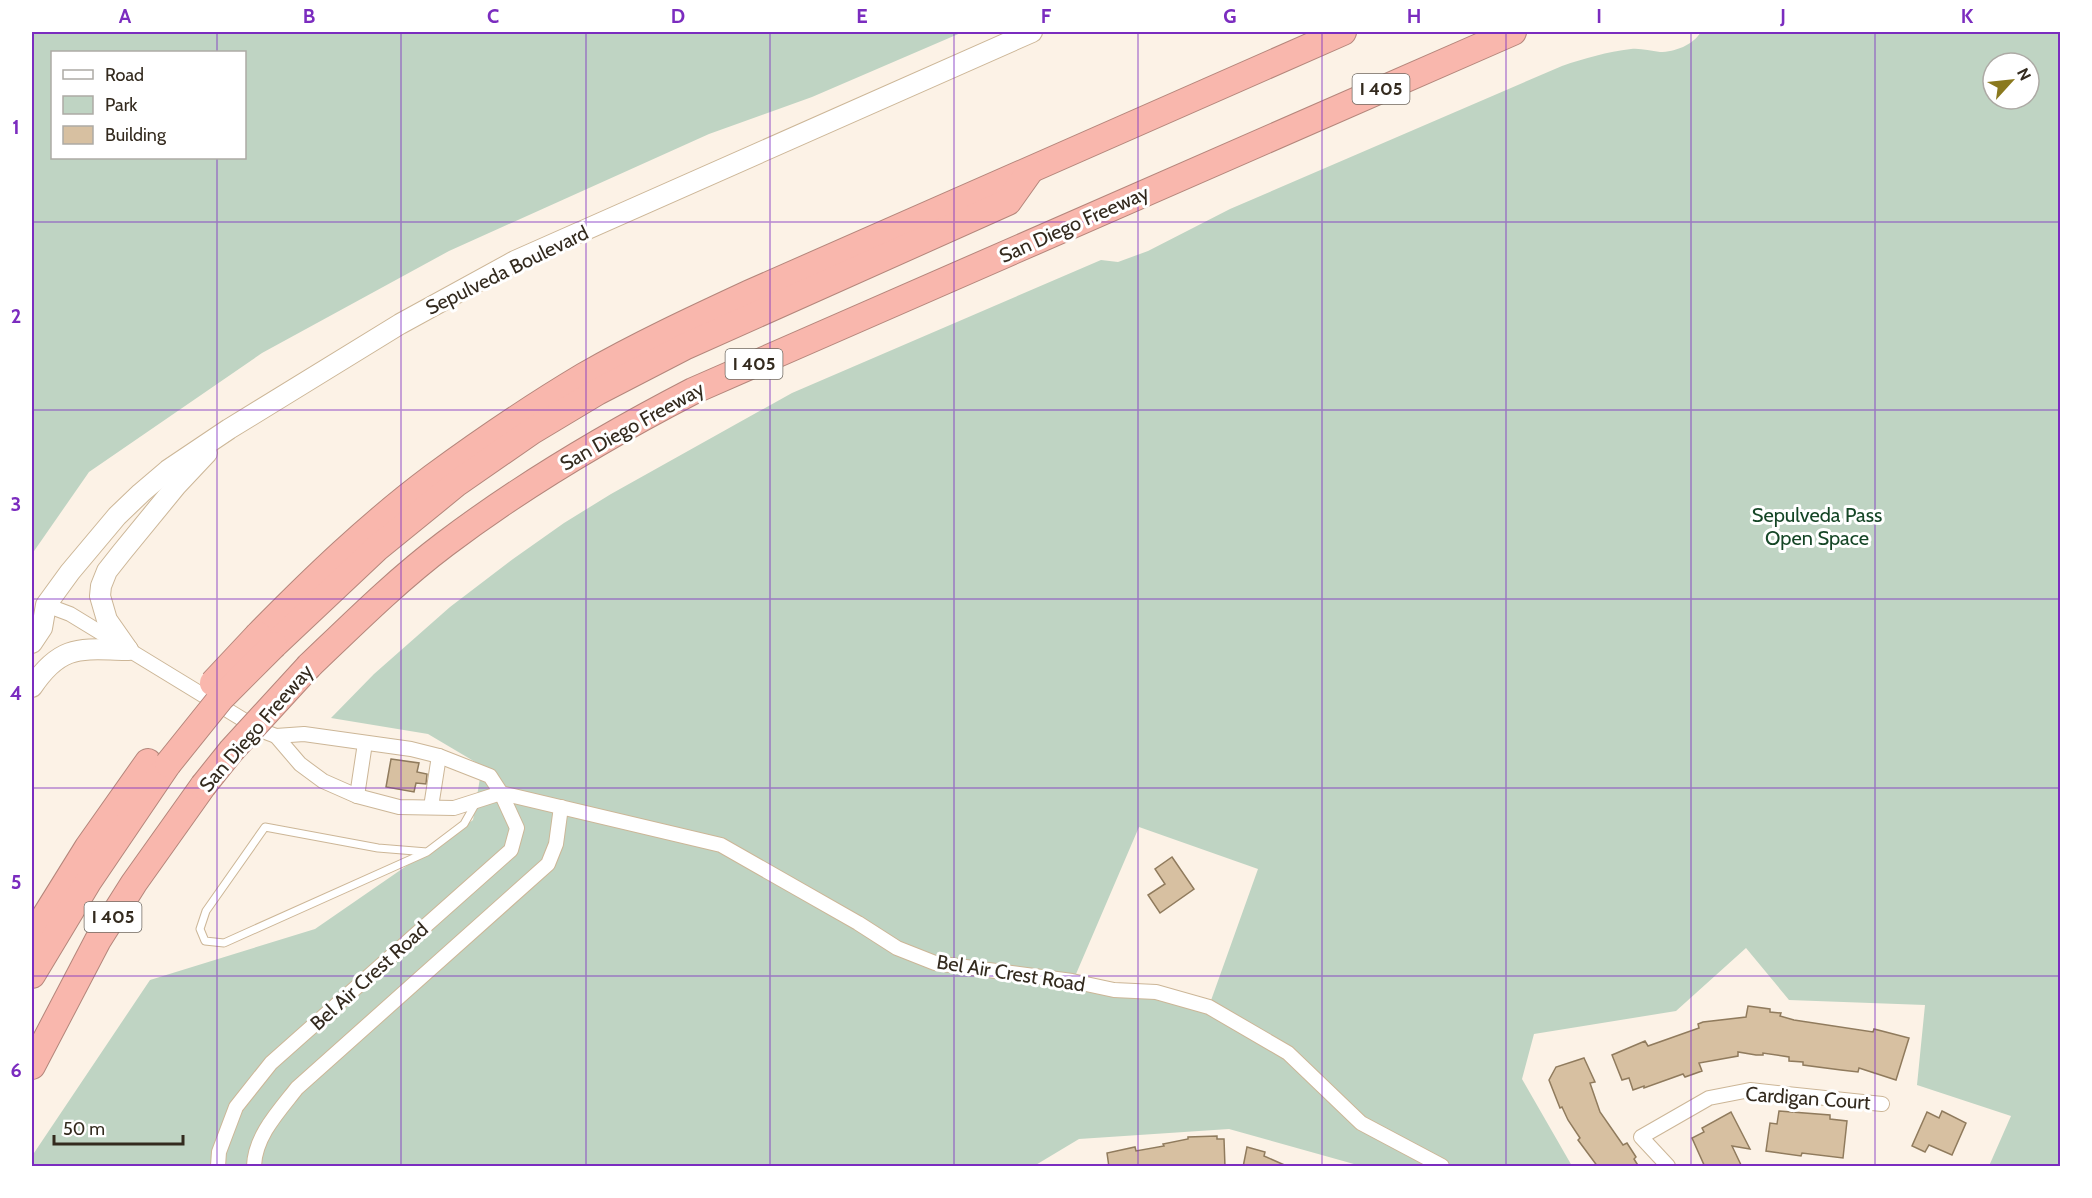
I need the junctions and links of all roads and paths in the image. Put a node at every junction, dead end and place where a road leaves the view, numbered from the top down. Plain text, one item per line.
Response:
1 (1032, 32) edge
2 (1343, 32) edge
3 (1513, 32) edge
4 (229, 429) junction
5 (39, 608) edge
6 (32, 643) edge
7 (128, 650) junction
8 (32, 687) edge
9 (276, 736) junction
10 (365, 742) junction
11 (439, 756) junction
12 (160, 759) junction
13 (501, 793) junction
14 (357, 796) junction
15 (477, 801) junction
16 (431, 807) junction
17 (561, 807) junction
18 (427, 852) junction
19 (32, 937) edge
20 (32, 975) edge
21 (33, 1061) edge
22 (1882, 1104) dead end
23 (219, 1167) edge
24 (254, 1167) edge
25 (1442, 1167) edge
26 (1668, 1167) edge

1 - 4 main road, Sepulveda Boulevard
2 - 12 highway, I 405, bridge
3 - 21 highway, San Diego Freeway / I 405, bridge
4 - 5 main road, Sepulveda Boulevard
4 - 7 main road
5 - 6 main road
5 - 7 street, Bel Air Crest Road
7 - 8 main road
7 - 9 street, Bel Air Crest Road
9 - 10 street, Bel Air Crest Road
9 - 14 street, Bel Air Crest Road
10 - 11 street, Bel Air Crest Road
10 - 14 street
11 - 13 street, Bel Air Crest Road
11 - 16 street
12 - 19 highway, I 405
12 - 20 highway
13 - 15 street, Bel Air Crest Road
13 - 17 street, Bel Air Crest Road
13 - 23 street, Bel Air Crest Road
14 - 16 street, Bel Air Crest Road
15 - 16 street, Bel Air Crest Road
15 - 18 lane
17 - 24 street, Bel Air Crest Road
17 - 25 street, Bel Air Crest Road
18 - 18 lane
22 - 26 street, Cardigan Court

